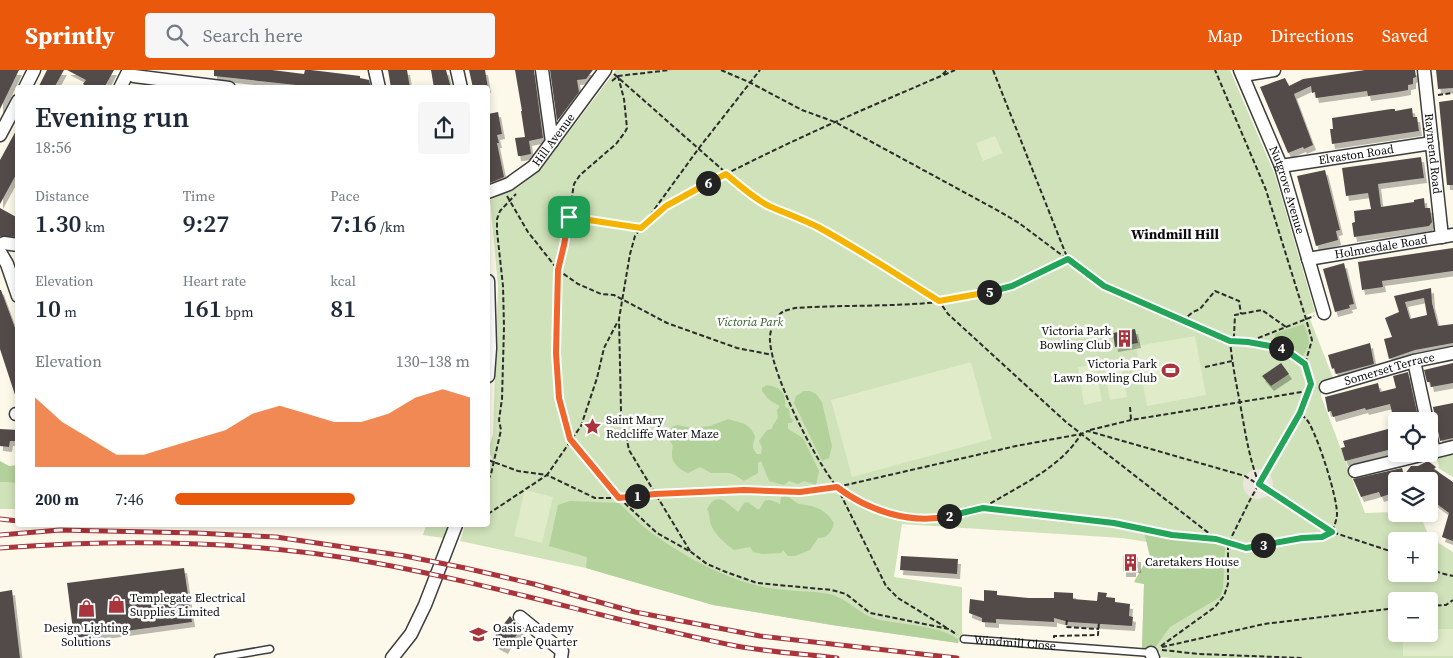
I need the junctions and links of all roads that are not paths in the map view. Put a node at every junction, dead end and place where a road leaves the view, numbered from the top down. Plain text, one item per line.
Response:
1 (34, 70) edge
2 (374, 70) edge
3 (458, 70) edge
4 (542, 70) edge
5 (1274, 70) edge
6 (1424, 70) edge
7 (128, 71) edge
8 (609, 72) edge
9 (1242, 72) edge
10 (26, 85) edge
11 (121, 85) edge
12 (205, 85) edge
13 (378, 85) edge
14 (460, 85) edge
15 (15, 107) edge
16 (0, 135) edge
17 (552, 142) junction
18 (1432, 143) junction
19 (1281, 166) junction
20 (490, 191) edge
21 (1448, 236) edge
22 (0, 245) edge
23 (15, 245) edge
24 (0, 252) edge
25 (1308, 259) junction
26 (15, 287) edge
27 (1324, 313) road end
28 (1453, 353) edge
29 (1414, 362) junction
30 (1326, 388) dead end
31 (1425, 412) edge
32 (1453, 447) edge
33 (1438, 451) edge
34 (1392, 462) edge
35 (1355, 471) dead end
36 (455, 527) edge
37 (520, 617) dead end
38 (964, 639) road end
39 (270, 649) dead end
40 (1153, 654) edge
41 (561, 655) edge
42 (218, 658) edge
43 (392, 658) edge

1 - 10 street
2 - 13 street
3 - 14 street
4 - 17 street
5 - 9 street
6 - 18 street, Raymend Road
7 - 11 street
7 - 12 street
8 - 17 street, Hill Avenue
9 - 19 street, Nutgrove Avenue
15 - 16 street
17 - 20 street, Hill Avenue
18 - 19 street, Elvaston Road
18 - 21 street, Raymend Road
19 - 25 street, Nutgrove Avenue
21 - 25 street, Holmesdale Road
22 - 23 street
24 - 26 street
25 - 27 street, Nutgrove Avenue
28 - 29 street, Somerset Terrace
29 - 30 street, Somerset Terrace
29 - 31 street
32 - 33 street
34 - 35 street
36 - 43 street
37 - 41 street
38 - 40 lane, Windmill Close
39 - 42 lane

